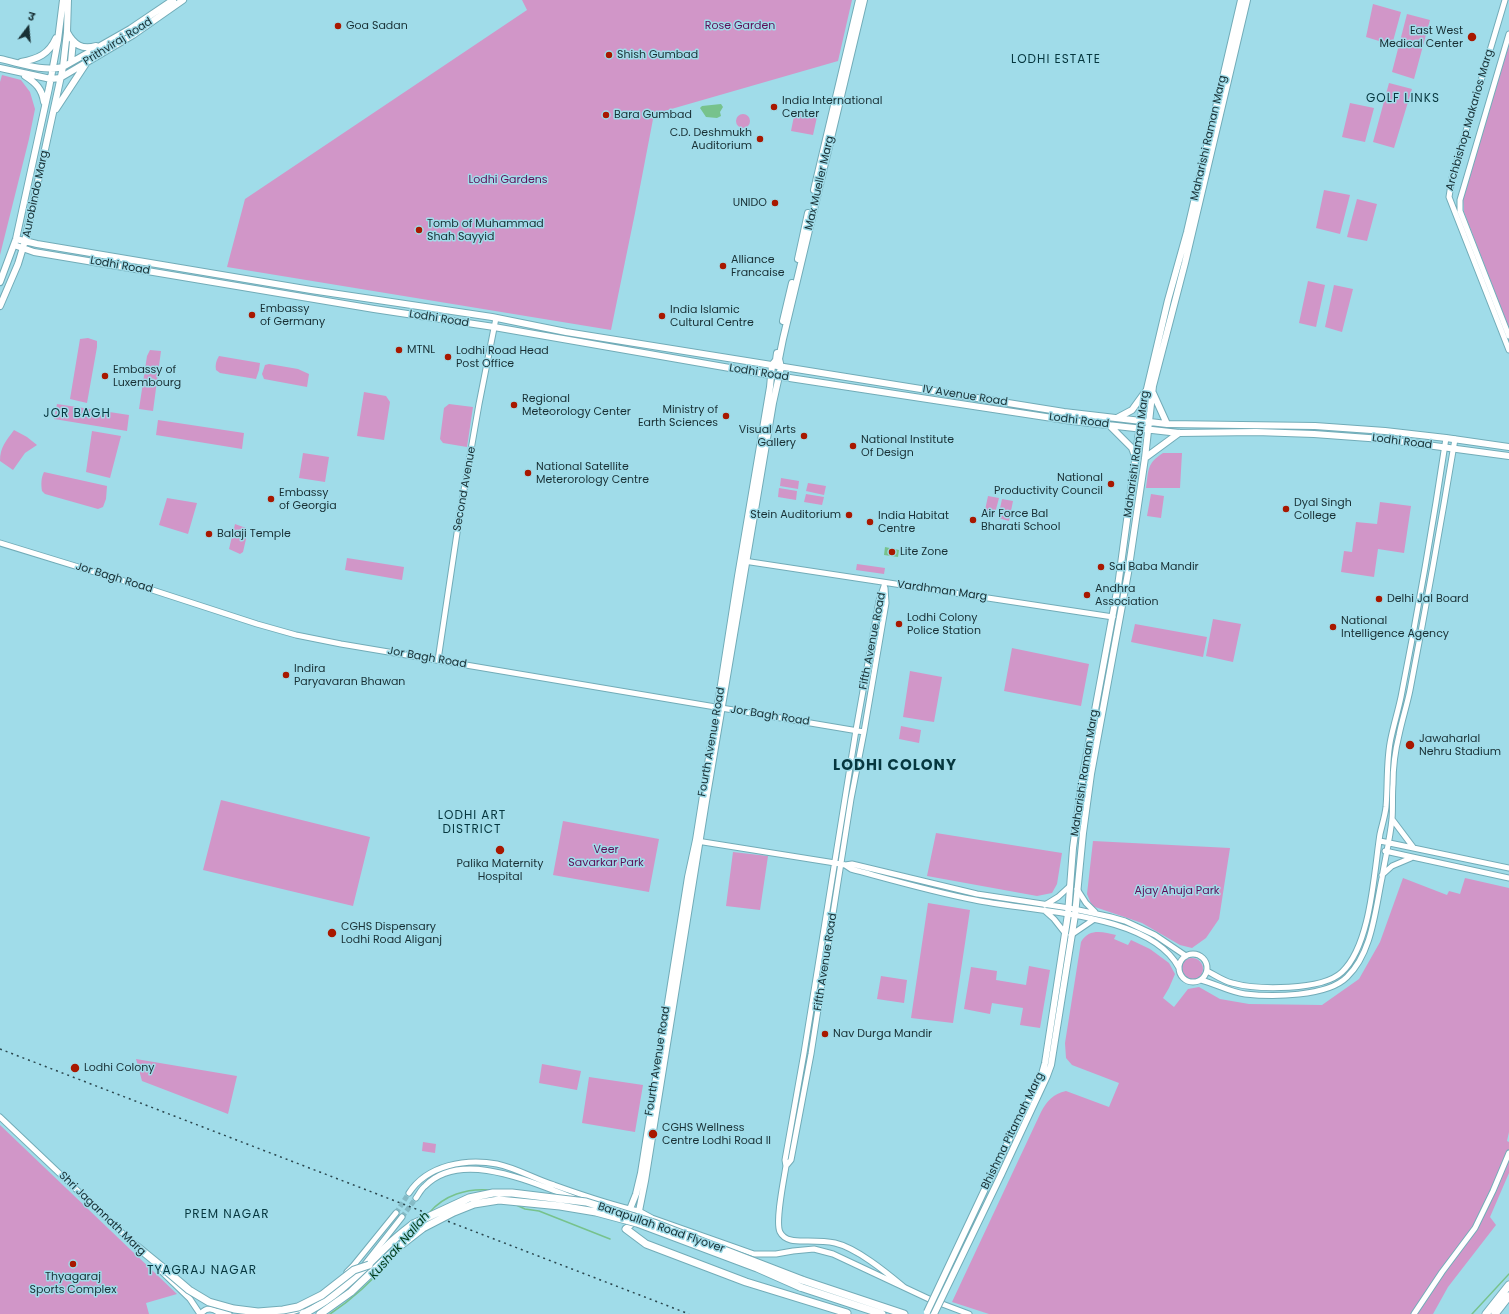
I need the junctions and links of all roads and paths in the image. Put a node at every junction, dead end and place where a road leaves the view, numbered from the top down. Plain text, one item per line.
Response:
1 (63, 0) edge
2 (68, 0) edge
3 (173, 0) edge
4 (183, 0) edge
5 (859, 0) edge
6 (864, 0) edge
7 (1241, 0) edge
8 (1247, 0) edge
9 (1504, 0) edge
10 (59, 30) junction
11 (67, 32) junction
12 (1509, 34) edge
13 (73, 41) junction
14 (102, 44) junction
15 (0, 59) edge
16 (72, 62) junction
17 (87, 62) junction
18 (18, 63) junction
19 (63, 67) junction
20 (0, 68) edge
21 (53, 70) junction
22 (20, 73) junction
23 (60, 78) junction
24 (51, 79) junction
25 (44, 108) junction
26 (53, 113) junction
27 (16, 239) junction
28 (25, 241) junction
29 (14, 245) junction
30 (23, 248) junction
31 (0, 282) edge
32 (0, 306) edge
33 (496, 318) junction
34 (494, 327) junction
35 (1509, 336) edge
36 (1509, 350) edge
37 (772, 365) junction
38 (781, 367) junction
39 (770, 375) junction
40 (780, 376) junction
41 (1149, 391) junction
42 (1118, 418) junction
43 (1140, 421) junction
44 (1149, 422) junction
45 (1167, 424) junction
46 (1109, 425) junction
47 (1139, 428) junction
48 (1148, 430) junction
49 (1179, 434) junction
50 (764, 438) junction
51 (1446, 438) junction
52 (1455, 439) junction
53 (1507, 446) edge
54 (1445, 447) junction
55 (1454, 448) junction
56 (1509, 456) edge
57 (1136, 458) junction
58 (1144, 458) junction
59 (0, 543) edge
60 (744, 561) junction
61 (885, 583) junction
62 (1113, 617) junction
63 (438, 660) junction
64 (720, 708) junction
65 (856, 730) junction
66 (864, 732) junction
67 (1392, 819) junction
68 (698, 841) junction
69 (1380, 841) junction
70 (1388, 842) junction
71 (1413, 847) junction
72 (1379, 850) junction
73 (1387, 851) junction
74 (1414, 858) junction
75 (835, 863) junction
76 (843, 865) junction
77 (1509, 868) edge
78 (1382, 875) junction
79 (1509, 878) edge
80 (1070, 886) junction
81 (1077, 888) junction
82 (1045, 905) junction
83 (1044, 911) junction
84 (1068, 911) junction
85 (1075, 913) junction
86 (1096, 913) junction
87 (1093, 920) junction
88 (1068, 934) junction
89 (1186, 956) junction
90 (1179, 968) junction
91 (1207, 971) junction
92 (1201, 980) junction
93 (0, 1117) edge
94 (1509, 1152) edge
95 (786, 1166) junction
96 (410, 1193) tunnel mouth
97 (416, 1198) tunnel mouth
98 (630, 1209) junction
99 (639, 1211) junction
100 (396, 1213) tunnel mouth
101 (402, 1217) tunnel mouth
102 (627, 1217) junction
103 (637, 1218) junction
104 (652, 1218) junction
105 (626, 1229) junction
106 (135, 1245) junction
107 (369, 1265) junction
108 (801, 1283) junction
109 (1509, 1285) edge
110 (904, 1287) junction
111 (820, 1294) junction
112 (1509, 1296) edge
113 (840, 1300) junction
114 (816, 1303) junction
115 (836, 1310) junction
116 (219, 1312) edge
117 (847, 1313) dead end
118 (200, 1314) edge
119 (229, 1314) edge
120 (259, 1314) edge
121 (286, 1314) edge
122 (304, 1314) edge
123 (320, 1314) edge
124 (882, 1314) edge
125 (904, 1314) edge
126 (926, 1314) edge
127 (934, 1314) edge
128 (969, 1314) edge
129 (1414, 1314) edge
130 (1486, 1314) edge
131 (1495, 1314) edge

1 - 10 main road, Aurobindo Marg
2 - 11 main road, Aurobindo Marg
3 - 14 main road, Prithviraj Road
4 - 17 main road, Prithviraj Road
5 - 37 main road, Max Mueller Marg
6 - 38 main road, Max Mueller Marg
7 - 41 main road, Maharishi Raman Marg
8 - 41 main road, Maharishi Raman Marg
9 - 36 street, Archbishop Makarios Marg
10 - 18 main road
10 - 21 main road, Aurobindo Marg
11 - 13 main road
11 - 19 main road, Aurobindo Marg
12 - 35 street, Archbishop Makarios Marg
13 - 14 main road
13 - 16 main road
14 - 16 main road, Prithviraj Road
15 - 18 main road
16 - 19 main road, Prithviraj Road
17 - 23 main road, Prithviraj Road
17 - 26 main road
18 - 21 main road
19 - 21 main road, Prithviraj Road
19 - 23 main road, Aurobindo Marg
20 - 22 main road, Prithviraj Road
21 - 24 main road, Aurobindo Marg
22 - 24 main road, Prithviraj Road
22 - 25 main road
23 - 24 main road, Prithviraj Road
23 - 26 main road, Aurobindo Marg
24 - 25 main road, Aurobindo Marg
25 - 27 main road, Aurobindo Marg
26 - 28 main road, Aurobindo Marg
27 - 28 main road, Lodhi Road
27 - 29 main road, Aurobindo Marg
28 - 30 main road, Aurobindo Marg
28 - 33 main road, Lodhi Road
29 - 30 main road, Lodhi Road
29 - 31 main road, Aurobindo Marg
30 - 32 main road, Aurobindo Marg
30 - 34 main road, Lodhi Road
33 - 34 street, Second Avenue
33 - 37 main road, Lodhi Road
34 - 39 main road, Lodhi Road
34 - 63 street, Second Avenue
37 - 38 main road, Lodhi Road
37 - 39 main road, Fourth Avenue Road
38 - 40 main road, Max Mueller Marg
38 - 42 main road, IV Avenue Road
39 - 40 main road, Lodhi Road
39 - 50 main road, Fourth Avenue Road
40 - 46 main road, Lodhi Road
40 - 50 main road, Fourth Avenue Road
41 - 42 main road
41 - 43 main road, Maharishi Raman Marg
41 - 44 main road, Maharishi Raman Marg
41 - 45 main road
42 - 43 main road, IV Avenue Road
43 - 44 main road, IV Avenue Road
43 - 47 main road, Maharishi Raman Marg
44 - 45 main road, Lodhi Road
44 - 48 main road, Maharishi Raman Marg
45 - 51 main road, Lodhi Road
46 - 47 main road, Lodhi Road
46 - 57 main road
47 - 48 main road, Lodhi Road
47 - 57 main road, Maharishi Raman Marg
48 - 49 main road, Lodhi Road
48 - 58 main road, Maharishi Raman Marg
49 - 54 main road, Lodhi Road
49 - 58 main road
50 - 60 main road, Fourth Avenue Road
51 - 52 main road, Lodhi Road
51 - 54 street
52 - 53 main road, Lodhi Road
52 - 55 street
54 - 55 main road, Lodhi Road
54 - 69 street
55 - 56 main road, Lodhi Road
55 - 67 street
57 - 62 main road, Maharishi Raman Marg
58 - 81 main road, Maharishi Raman Marg
59 - 63 street, Jor Bagh Road
60 - 61 street, Vardhman Marg
60 - 64 main road, Fourth Avenue Road
61 - 62 street, Vardhman Marg
61 - 65 street, Fifth Avenue Road
61 - 66 street, Fifth Avenue Road
62 - 80 main road, Maharishi Raman Marg
63 - 64 street, Jor Bagh Road
64 - 65 street, Jor Bagh Road
64 - 68 main road, Fourth Avenue Road
65 - 66 street, Jor Bagh Road
65 - 75 street, Fifth Avenue Road
66 - 76 street, Fifth Avenue Road
67 - 70 street
67 - 71 street
68 - 75 street
68 - 98 main road, Fourth Avenue Road
68 - 99 main road, Fourth Avenue Road
69 - 70 street
69 - 72 street
70 - 71 street
70 - 73 street
71 - 77 street
72 - 73 street
72 - 91 street
73 - 74 street
73 - 78 street
74 - 78 street
74 - 79 street
75 - 76 street
75 - 95 street, Fifth Avenue Road
76 - 82 street
76 - 83 street
76 - 95 street, Fifth Avenue Road
78 - 92 street
80 - 82 street
80 - 84 main road, Maharishi Raman Marg
81 - 85 main road, Maharishi Raman Marg
81 - 86 street
82 - 84 street
83 - 84 street
83 - 88 street
84 - 85 street
84 - 88 main road, Bhishma Pitamah Marg
85 - 86 street
85 - 87 street
85 - 88 main road, Bhishma Pitamah Marg
86 - 89 street
87 - 88 street
87 - 90 street
88 - 126 main road, Bhishma Pitamah Marg, bridge
88 - 127 main road, Bhishma Pitamah Marg, bridge
89 - 90 street
89 - 91 street
90 - 92 street
91 - 92 street
93 - 106 street, Shri Jagannath Marg
94 - 129 street
95 - 110 street, Fifth Avenue Road
96 - 98 street
97 - 102 street
98 - 99 street
98 - 102 main road, Fourth Avenue Road
99 - 103 main road, Fourth Avenue Road
99 - 104 street
100 - 120 street
101 - 121 street
102 - 103 street
102 - 105 main road, Fourth Avenue Road
103 - 104 street
103 - 105 main road, Fourth Avenue Road
104 - 110 street
105 - 114 highway
106 - 107 highway, bridge
106 - 118 street, Shri Jagannath Marg
107 - 108 highway, Barapullah Road Flyover, bridge
107 - 122 highway, Barapullah Road Flyover
108 - 111 highway, Barapullah Road Flyover
108 - 123 highway, Barapullah Road Flyover, bridge
108 - 125 highway, Barapullah Road Flyover
109 - 130 highway
110 - 128 street
111 - 113 highway, Barapullah Road Flyover
111 - 114 highway
112 - 131 highway
113 - 115 highway
113 - 124 highway, Barapullah Road Flyover
114 - 115 highway
115 - 117 highway
116 - 118 street
116 - 119 street

